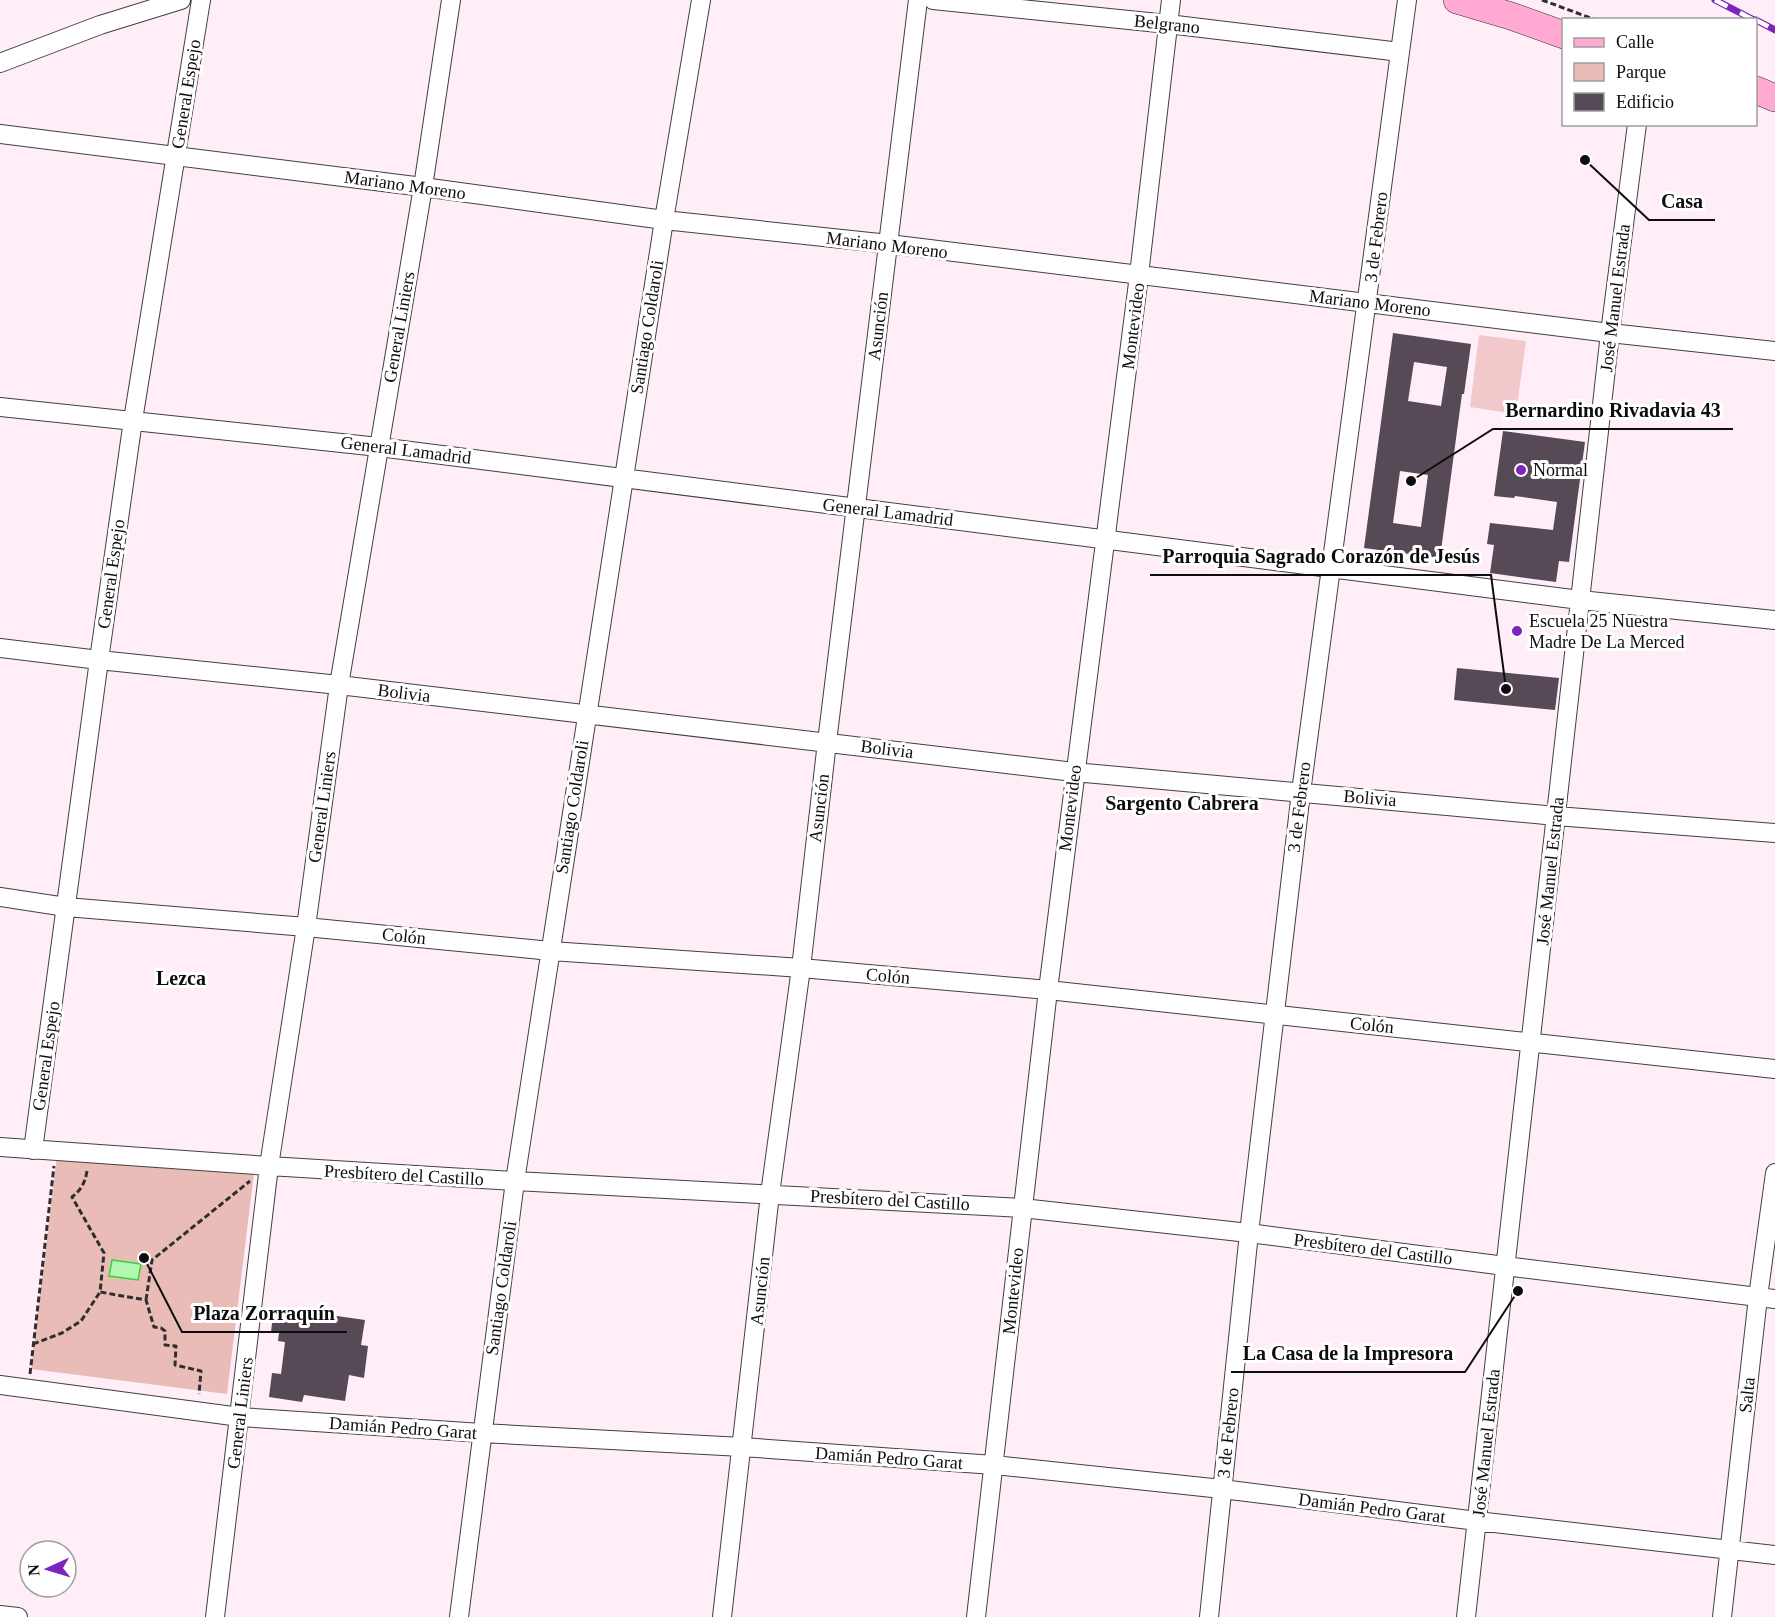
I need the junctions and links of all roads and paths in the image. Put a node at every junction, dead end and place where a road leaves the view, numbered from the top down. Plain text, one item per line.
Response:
1 (181, 0) edge
2 (201, 0) edge
3 (451, 0) edge
4 (701, 0) edge
5 (918, 0) edge
6 (933, 0) edge
7 (1171, 0) edge
8 (1407, 0) edge
9 (1456, 0) edge
10 (1511, 0) edge
11 (1542, 0) edge
12 (1562, 18) edge
13 (1591, 18) edge
14 (1168, 24) junction
15 (1562, 35) edge
16 (1400, 52) junction
17 (0, 63) edge
18 (1757, 91) edge
19 (1775, 98) edge
20 (1757, 109) edge
21 (1775, 115) edge
22 (1637, 126) edge
23 (0, 134) edge
24 (176, 155) junction
25 (423, 187) junction
26 (664, 220) junction
27 (889, 244) junction
28 (1139, 275) junction
29 (1368, 302) junction
30 (1610, 333) junction
31 (1775, 351) edge
32 (0, 407) edge
33 (134, 420) junction
34 (379, 447) junction
35 (624, 477) junction
36 (856, 508) junction
37 (1106, 540) junction
38 (1330, 568) junction
39 (1580, 600) junction
40 (1775, 620) edge
41 (0, 648) edge
42 (99, 660) junction
43 (339, 686) junction
44 (586, 715) junction
45 (827, 742) junction
46 (1074, 772) junction
47 (1301, 792) junction
48 (1556, 816) junction
49 (1775, 833) edge
50 (0, 897) edge
51 (66, 907) junction
52 (306, 927) junction
53 (550, 951) junction
54 (801, 968) junction
55 (1048, 990) junction
56 (1275, 1014) junction
57 (1530, 1042) junction
58 (1775, 1069) edge
59 (0, 1147) edge
60 (33, 1150) junction
61 (56, 1152) junction
62 (89, 1154) junction
63 (269, 1166) junction
64 (1775, 1173) edge
65 (515, 1181) junction
66 (770, 1194) junction
67 (1022, 1208) junction
68 (1249, 1233) junction
69 (1505, 1266) junction
70 (100, 1292) junction
71 (1767, 1298) edge
72 (146, 1300) junction
73 (33, 1344) junction
74 (28, 1389) junction
75 (0, 1390) edge
76 (198, 1412) junction
77 (240, 1417) junction
78 (482, 1433) junction
79 (742, 1447) junction
80 (994, 1465) junction
81 (1222, 1489) junction
82 (1477, 1521) junction
83 (1730, 1550) junction
84 (1775, 1555) edge
85 (0, 1615) edge
86 (18, 1617) edge
87 (215, 1617) edge
88 (459, 1617) edge
89 (722, 1617) edge
90 (976, 1617) edge
91 (1209, 1617) edge
92 (1466, 1617) edge
93 (1722, 1617) edge

1 - 17 street
2 - 24 street, General Espejo
3 - 25 street, General Liniers
4 - 26 street, Santiago Coldaroli
5 - 27 street, Asunción
6 - 14 street, Belgrano
7 - 14 street, Montevideo
8 - 16 street, 3 de Febrero
9 - 15 main road
10 - 12 main road
11 - 13 path
14 - 16 street, Belgrano
14 - 28 street, Montevideo
16 - 29 street, 3 de Febrero
18 - 19 main road
20 - 21 main road
22 - 30 street, José Manuel Estrada
23 - 24 street, Mariano Moreno
24 - 25 street, Mariano Moreno
24 - 33 street, General Espejo
25 - 26 street, Mariano Moreno
25 - 34 street, General Liniers
26 - 27 street, Mariano Moreno
26 - 35 street, Santiago Coldaroli
27 - 28 street, Mariano Moreno
27 - 36 street, Asunción
28 - 29 street, Mariano Moreno
28 - 37 street, Montevideo
29 - 30 street, Mariano Moreno
29 - 38 street, 3 de Febrero
30 - 31 street, Mariano Moreno
30 - 39 street, José Manuel Estrada
32 - 33 street, General Lamadrid
33 - 34 street, General Lamadrid
33 - 42 street, General Espejo
34 - 35 street, General Lamadrid
34 - 43 street, General Liniers
35 - 36 street, General Lamadrid
35 - 44 street, Santiago Coldaroli
36 - 37 street, General Lamadrid
36 - 45 street, Asunción
37 - 38 street, General Lamadrid
37 - 46 street, Montevideo
38 - 39 street, General Lamadrid
38 - 47 street, 3 de Febrero
39 - 40 street, General Lamadrid
39 - 48 street, José Manuel Estrada
41 - 42 street, Bolivia
42 - 43 street, Bolivia
42 - 51 street, General Espejo
43 - 44 street, Bolivia
43 - 52 street, General Liniers
44 - 45 street, Bolivia
44 - 53 street, Santiago Coldaroli
45 - 46 street, Bolivia
45 - 54 street, Asunción
46 - 47 street, Bolivia
46 - 55 street, Montevideo
47 - 48 street, Bolivia
47 - 56 street, 3 de Febrero
48 - 49 street, Bolivia
48 - 57 street, José Manuel Estrada
50 - 51 street, Colón
51 - 52 street, Colón
51 - 60 street, General Espejo
52 - 53 street, Colón
52 - 63 street, General Liniers
53 - 54 street, Colón
53 - 65 street, Santiago Coldaroli
54 - 55 street, Colón
54 - 66 street, Asunción
55 - 56 street, Colón
55 - 67 street, Montevideo
56 - 57 street, Colón
56 - 68 street, 3 de Febrero
57 - 58 street, Colón
57 - 69 street, José Manuel Estrada
59 - 60 street, Presbítero del Castillo
60 - 61 street, Presbítero del Castillo
61 - 62 street, Presbítero del Castillo
61 - 73 path
62 - 63 street, Presbítero del Castillo
62 - 70 path
63 - 65 street, Presbítero del Castillo
63 - 72 path
63 - 77 street, General Liniers
64 - 71 street, Salta
65 - 66 street, Presbítero del Castillo
65 - 78 street, Santiago Coldaroli
66 - 67 street, Presbítero del Castillo
66 - 79 street, Asunción
67 - 68 street, Presbítero del Castillo
67 - 80 street, Montevideo
68 - 69 street, Presbítero del Castillo
68 - 81 street, 3 de Febrero
69 - 71 street, Presbítero del Castillo
69 - 82 street, José Manuel Estrada
70 - 72 path
70 - 73 path
71 - 83 street, Salta
72 - 76 path
73 - 74 path
74 - 75 street, Damián Pedro Garat
74 - 76 street, Damián Pedro Garat
76 - 77 street, Damián Pedro Garat
77 - 78 street, Damián Pedro Garat
77 - 87 street, General Liniers
78 - 79 street, Damián Pedro Garat
78 - 88 street, Santiago Coldaroli
79 - 80 street, Damián Pedro Garat
79 - 89 street, Asunción
80 - 81 street, Damián Pedro Garat
80 - 90 street, Montevideo
81 - 82 street, Damián Pedro Garat
81 - 91 street, 3 de Febrero
82 - 83 street, Damián Pedro Garat
82 - 92 street, José Manuel Estrada
83 - 84 street, Damián Pedro Garat
83 - 93 street, Salta
85 - 86 street

